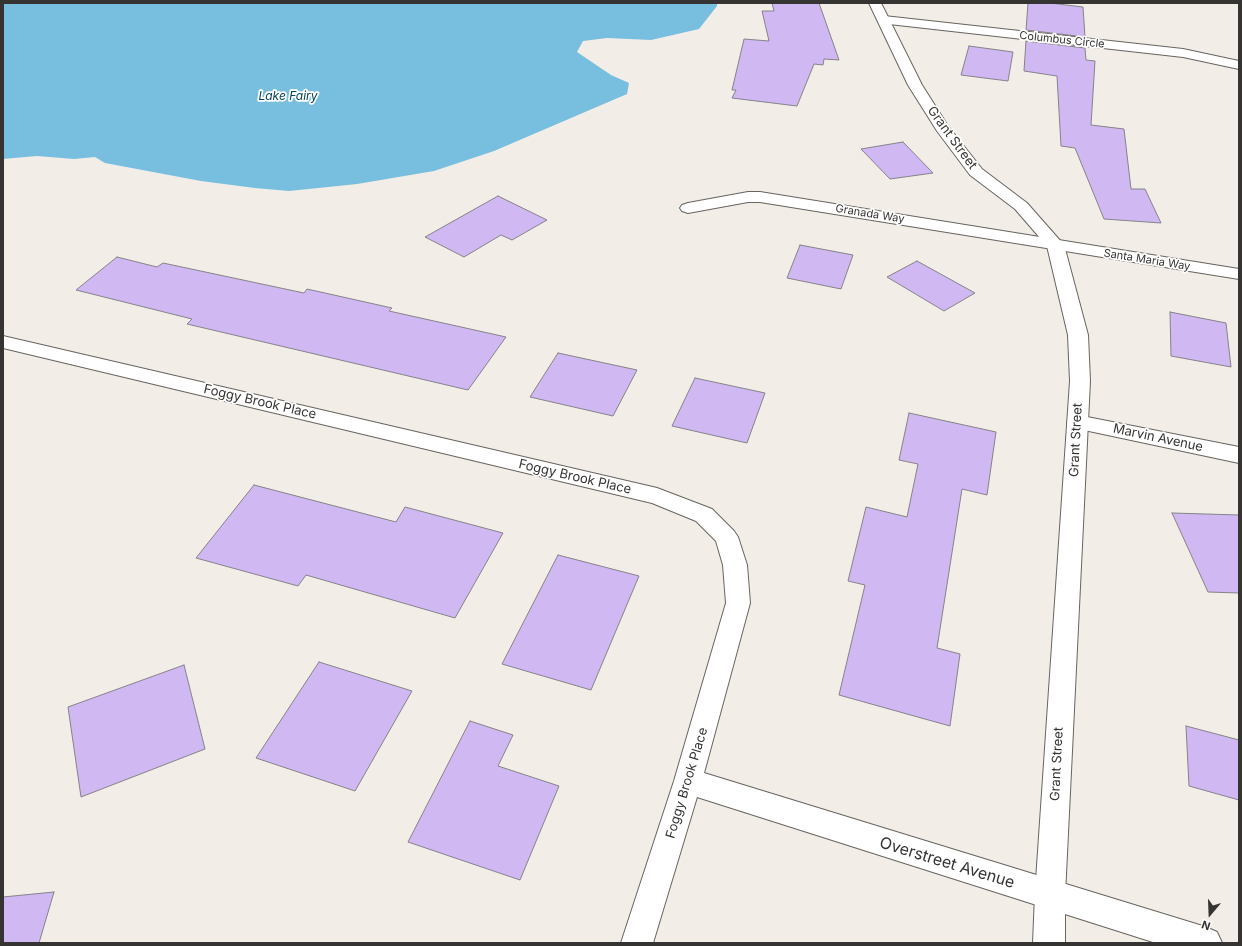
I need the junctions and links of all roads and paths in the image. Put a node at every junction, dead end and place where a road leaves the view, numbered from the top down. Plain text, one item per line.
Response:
1 (875, 3) edge
2 (884, 20) junction
3 (1239, 64) edge
4 (688, 208) dead end
5 (1054, 244) junction
6 (1239, 274) edge
7 (3, 342) edge
8 (1077, 422) junction
9 (1239, 455) edge
10 (688, 781) junction
11 (1050, 895) junction
12 (637, 943) edge
13 (1049, 943) edge
14 (1206, 943) edge

1 - 2 street, Grant Street
2 - 3 street, Columbus Circle
2 - 5 street, Grant Street
4 - 5 street, Granada Way
5 - 6 street, Santa Maria Way
5 - 8 street, Grant Street
7 - 10 street, Foggy Brook Place
8 - 9 street, Marvin Avenue
8 - 11 street, Grant Street
10 - 11 street, Overstreet Avenue
10 - 12 street, Foggy Brook Place
11 - 13 street, Grant Street
11 - 14 street, Overstreet Avenue

